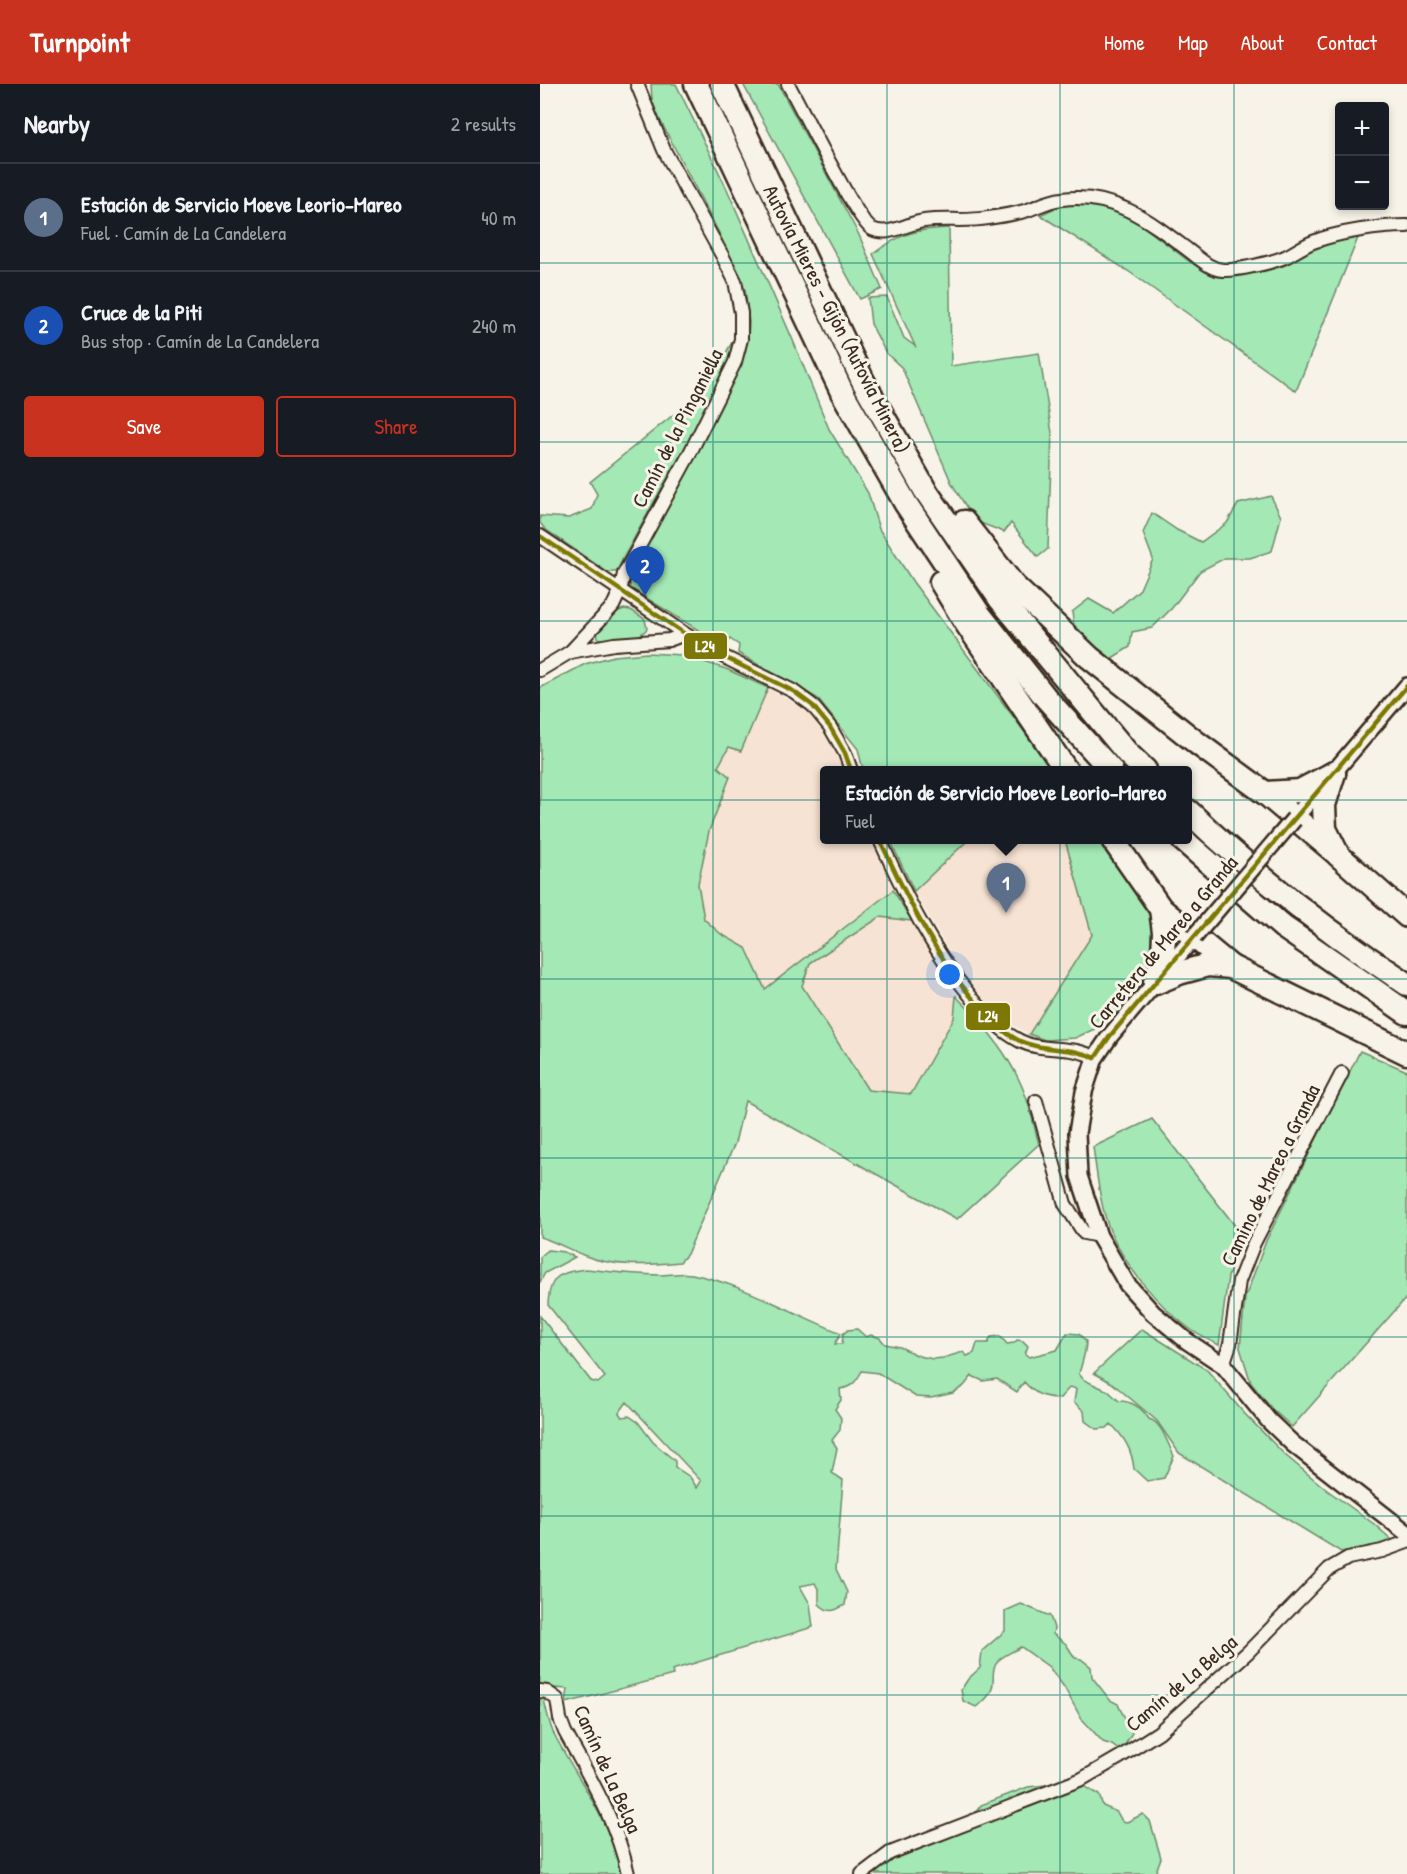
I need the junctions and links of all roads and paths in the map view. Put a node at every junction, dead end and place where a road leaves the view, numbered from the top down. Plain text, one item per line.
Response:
1 (637, 84) edge
2 (696, 84) edge
3 (722, 84) edge
4 (788, 84) edge
5 (1407, 226) edge
6 (863, 381) junction
7 (842, 392) junction
8 (540, 536) edge
9 (620, 591) junction
10 (685, 634) junction
11 (570, 652) junction
12 (540, 670) edge
13 (1407, 686) edge
14 (849, 766) edge
15 (1063, 766) edge
16 (1107, 766) edge
17 (1140, 766) edge
18 (1334, 773) junction
19 (1264, 794) junction
20 (1192, 815) edge
21 (1294, 819) junction
22 (882, 844) edge
23 (1116, 844) edge
24 (1188, 844) edge
25 (1338, 855) junction
26 (1161, 909) junction
27 (1407, 916) edge
28 (1194, 937) junction
29 (1231, 968) junction
30 (1155, 983) junction
31 (1407, 984) edge
32 (1407, 1013) edge
33 (1407, 1053) edge
34 (1095, 1058) junction
35 (1342, 1073) dead end
36 (1036, 1101) dead end
37 (1099, 1236) junction
38 (1223, 1365) junction
39 (1407, 1533) edge
40 (1407, 1542) edge
41 (540, 1691) edge
42 (628, 1874) edge
43 (862, 1874) edge

1 - 9 street, Camín de la Pinganiella
2 - 7 highway, Autovía Mieres - Gijón (Autovía Minera)
3 - 6 highway, Autovía Mieres - Gijón (Autovía Minera)
4 - 5 street
6 - 17 highway, Autovía Mieres - Gijón (Autovía Minera)
6 - 19 highway
7 - 15 highway
7 - 16 highway, Autovía Mieres - Gijón (Autovía Minera)
8 - 9 street
9 - 10 street
9 - 11 street, Camín de la Pinganiella
10 - 11 street
10 - 14 street
11 - 12 street
13 - 18 street, Carretera de Mareo a Granda
18 - 19 highway
18 - 21 street, Carretera de Mareo a Granda
18 - 25 highway
19 - 21 highway
20 - 31 highway
21 - 25 highway
21 - 28 street, Carretera de Mareo a Granda, bridge
22 - 34 street
23 - 26 highway
24 - 32 highway
25 - 27 highway
26 - 28 highway
26 - 30 highway
28 - 29 highway
28 - 30 street, Carretera de Mareo a Granda
29 - 30 highway
29 - 33 highway
30 - 34 street, Carretera de Mareo a Granda
34 - 37 street, Carretera de Mareo a Granda
35 - 38 street, Camino de Mareo a Granda
36 - 37 street
37 - 38 street, Carretera de Mareo a Granda
38 - 39 street, Carretera de Mareo a Granda
40 - 43 street, Camín de La Belga
41 - 42 street, Camín de La Belga

